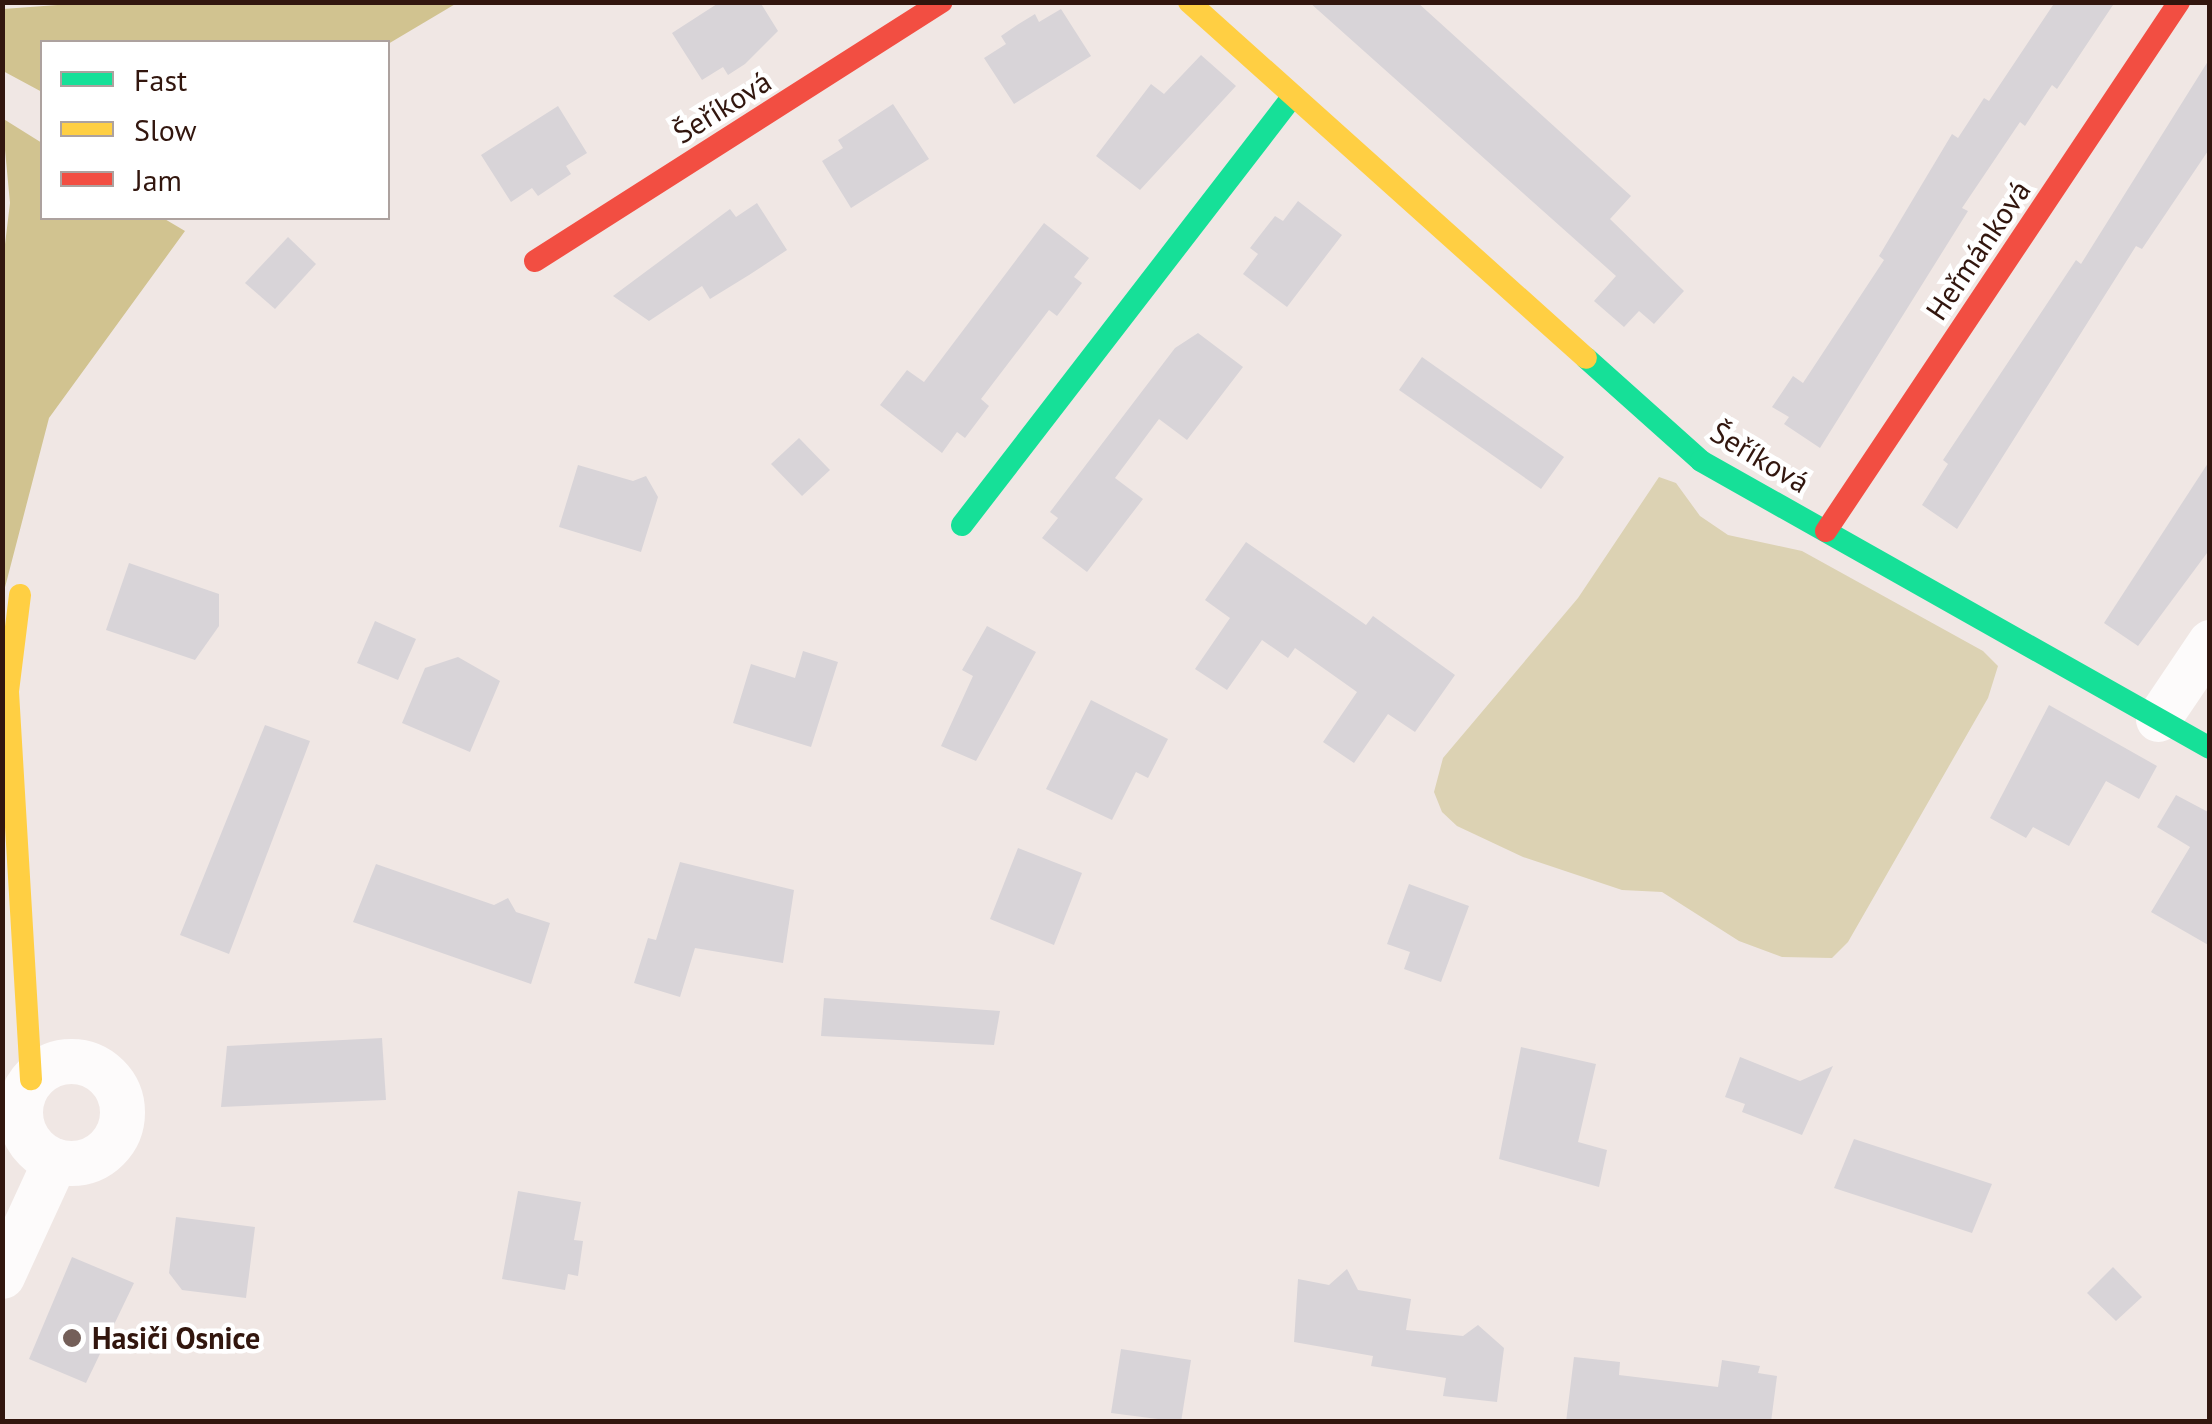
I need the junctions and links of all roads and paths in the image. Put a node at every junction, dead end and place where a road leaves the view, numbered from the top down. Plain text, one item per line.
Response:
1 (941, 2) edge
2 (1189, 2) edge
3 (2179, 2) edge
4 (1293, 96) junction
5 (535, 261) dead end
6 (962, 525) dead end
7 (1826, 531) junction
8 (20, 595) dead end
9 (2210, 642) edge
10 (2158, 719) junction
11 (2210, 748) edge
12 (16, 1076) edge
13 (55, 1161) junction
14 (2, 1276) edge

1 - 5 street, Šeříková
2 - 4 street, Šeříková
3 - 7 street, Heřmánková
4 - 6 street
4 - 7 street, Šeříková
7 - 10 street, Šeříková
8 - 12 street
9 - 10 street
10 - 11 street, Šeříková
12 - 13 street
12 - 13 street
13 - 14 street

